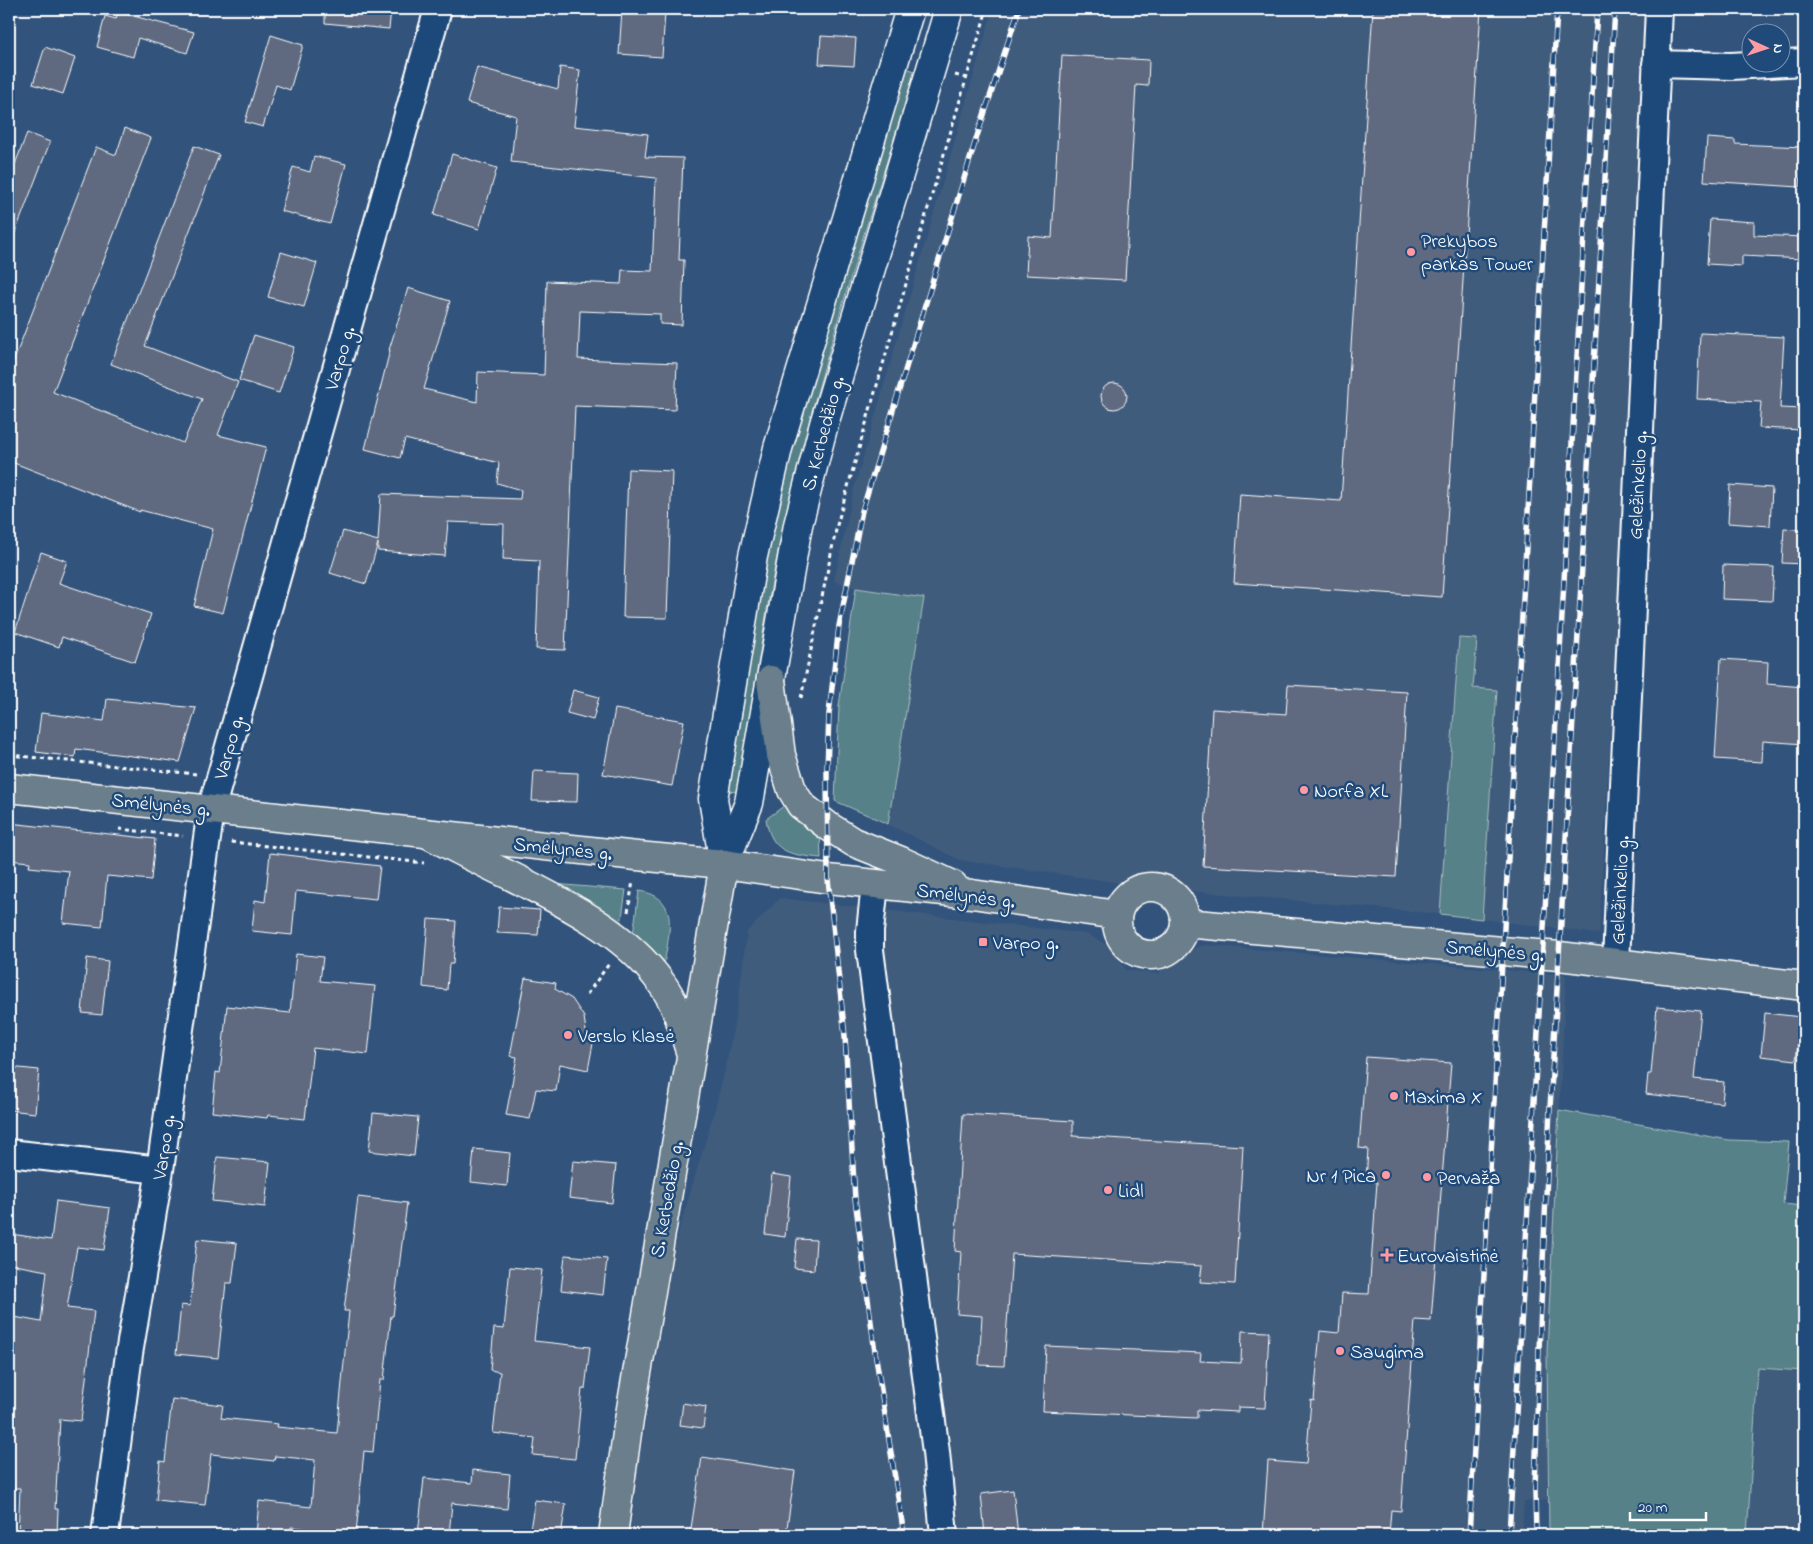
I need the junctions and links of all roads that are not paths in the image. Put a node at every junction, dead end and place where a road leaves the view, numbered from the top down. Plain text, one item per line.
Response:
1 (438, 9) edge
2 (910, 9) edge
3 (949, 9) edge
4 (1659, 9) edge
5 (1804, 62) edge
6 (1656, 64) junction
7 (771, 680) junction
8 (9, 788) edge
9 (212, 810) junction
10 (426, 833) junction
11 (724, 864) junction
12 (875, 884) junction
13 (972, 894) junction
14 (1117, 914) junction
15 (1185, 923) junction
16 (1616, 962) junction
17 (1804, 986) edge
18 (692, 1055) junction
19 (9, 1153) edge
20 (160, 1170) junction
21 (106, 1535) edge
22 (613, 1535) edge
23 (944, 1535) edge

1 - 9 street, Varpo g.
2 - 11 main road, S. Kerbedžio g.
3 - 7 main road, S. Kerbedžio g.
4 - 6 street, Geležinkelio g.
5 - 6 street
6 - 16 street, Geležinkelio g.
7 - 11 main road, S. Kerbedžio g.
7 - 13 main road
8 - 9 main road, Smėlynės g.
9 - 10 main road, Smėlynės g.
9 - 20 street, Varpo g.
10 - 11 main road, Smėlynės g.
10 - 18 main road
11 - 12 main road, Smėlynės g.
11 - 18 main road, S. Kerbedžio g.
12 - 13 main road, Smėlynės g.
12 - 23 street
13 - 14 main road, Smėlynės g.
14 - 15 main road
14 - 15 main road
15 - 16 main road, Smėlynės g.
16 - 17 main road, Smėlynės g.
18 - 22 main road, S. Kerbedžio g.
19 - 20 street
20 - 21 street, Varpo g.

